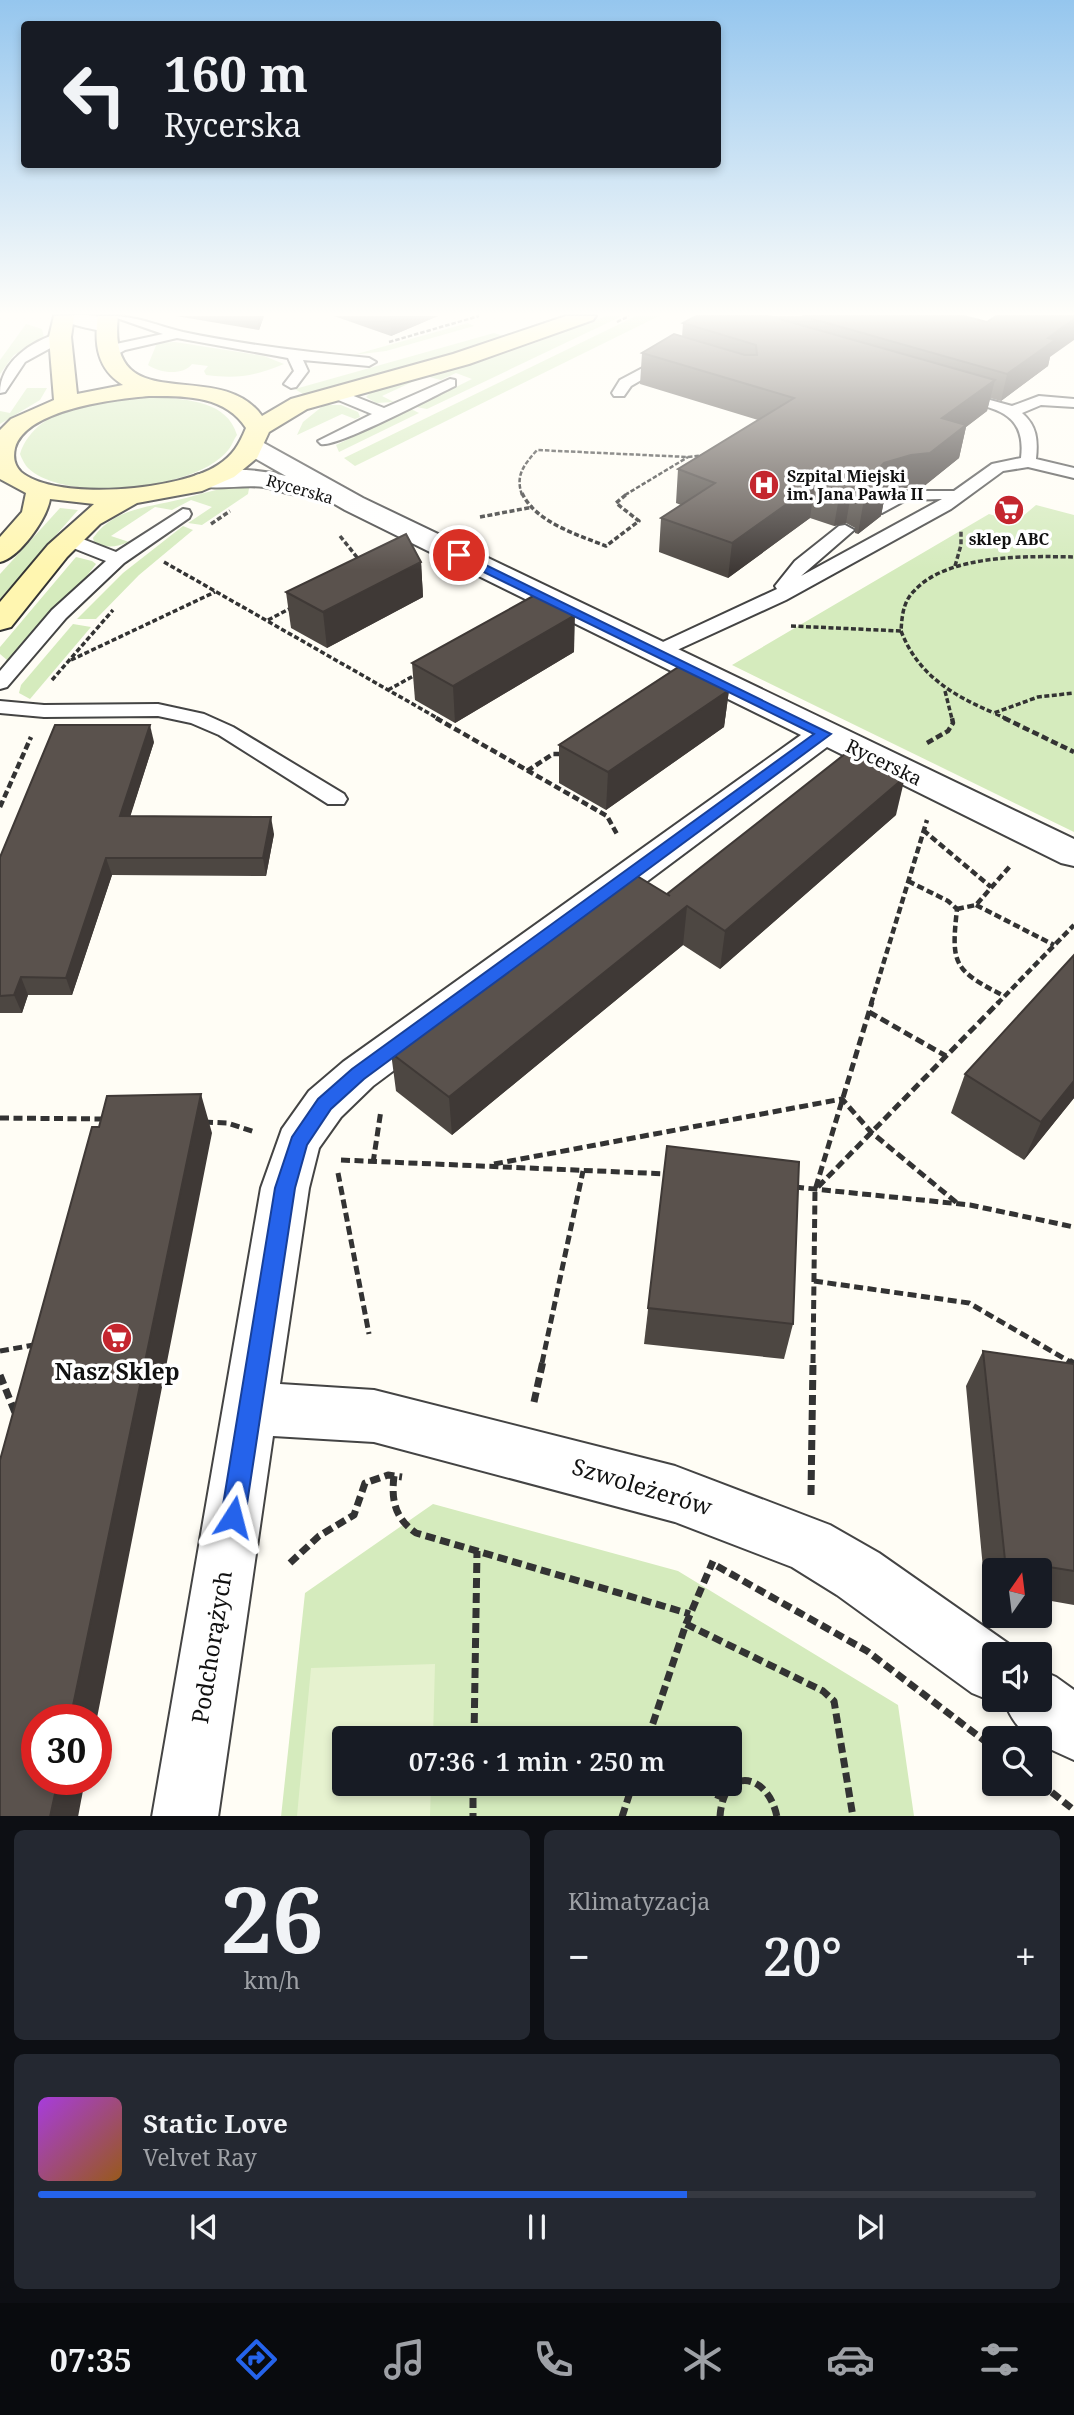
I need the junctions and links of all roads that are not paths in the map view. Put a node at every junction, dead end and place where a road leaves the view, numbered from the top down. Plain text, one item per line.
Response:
1 (74, 401) edge
2 (229, 401) edge
3 (311, 401) edge
4 (352, 401) edge
5 (412, 401) edge
6 (975, 401) edge
7 (1037, 401) edge
8 (1048, 401) edge
9 (66, 403) joint
10 (1074, 403) edge
11 (1011, 412) junction
12 (384, 414) junction
13 (256, 437) junction
14 (326, 441) dead end
15 (1028, 463) junction
16 (1074, 473) edge
17 (205, 480) junction
18 (39, 491) junction
19 (958, 496) junction
20 (129, 498) junction
21 (354, 504) junction
22 (876, 509) edge
23 (183, 514) dead end
24 (845, 530) edge
25 (69, 540) junction
26 (0, 554) edge
27 (118, 559) junction
28 (779, 596) junction
29 (0, 621) edge
30 (657, 652) junction
31 (0, 683) edge
32 (0, 708) edge
33 (824, 734) junction
34 (336, 799) dead end
35 (1074, 854) edge
36 (251, 1408) junction
37 (982, 1662) edge
38 (1052, 1712) edge
39 (1074, 1728) edge
40 (185, 1816) edge

1 - 9 main road
2 - 13 main road
3 - 13 main road
4 - 12 lane
5 - 12 lane
6 - 11 lane
7 - 11 lane
8 - 10 lane
9 - 18 main road
11 - 15 lane
12 - 14 lane
13 - 17 main road
13 - 21 street, Rycerska
15 - 16 lane
15 - 19 lane
17 - 20 main road
17 - 21 street, Rycerska
18 - 20 main road
18 - 26 main road
19 - 22 lane
19 - 28 lane
20 - 25 main road
21 - 30 street, Rycerska
23 - 27 lane
24 - 28 lane
25 - 27 lane
25 - 29 main road
27 - 31 lane
28 - 30 lane
30 - 33 street, Rycerska
32 - 34 lane
33 - 35 street, Rycerska
33 - 36 street, Podchorążych
36 - 37 street, Szwoleżerów
36 - 40 street, Podchorążych
38 - 39 street

